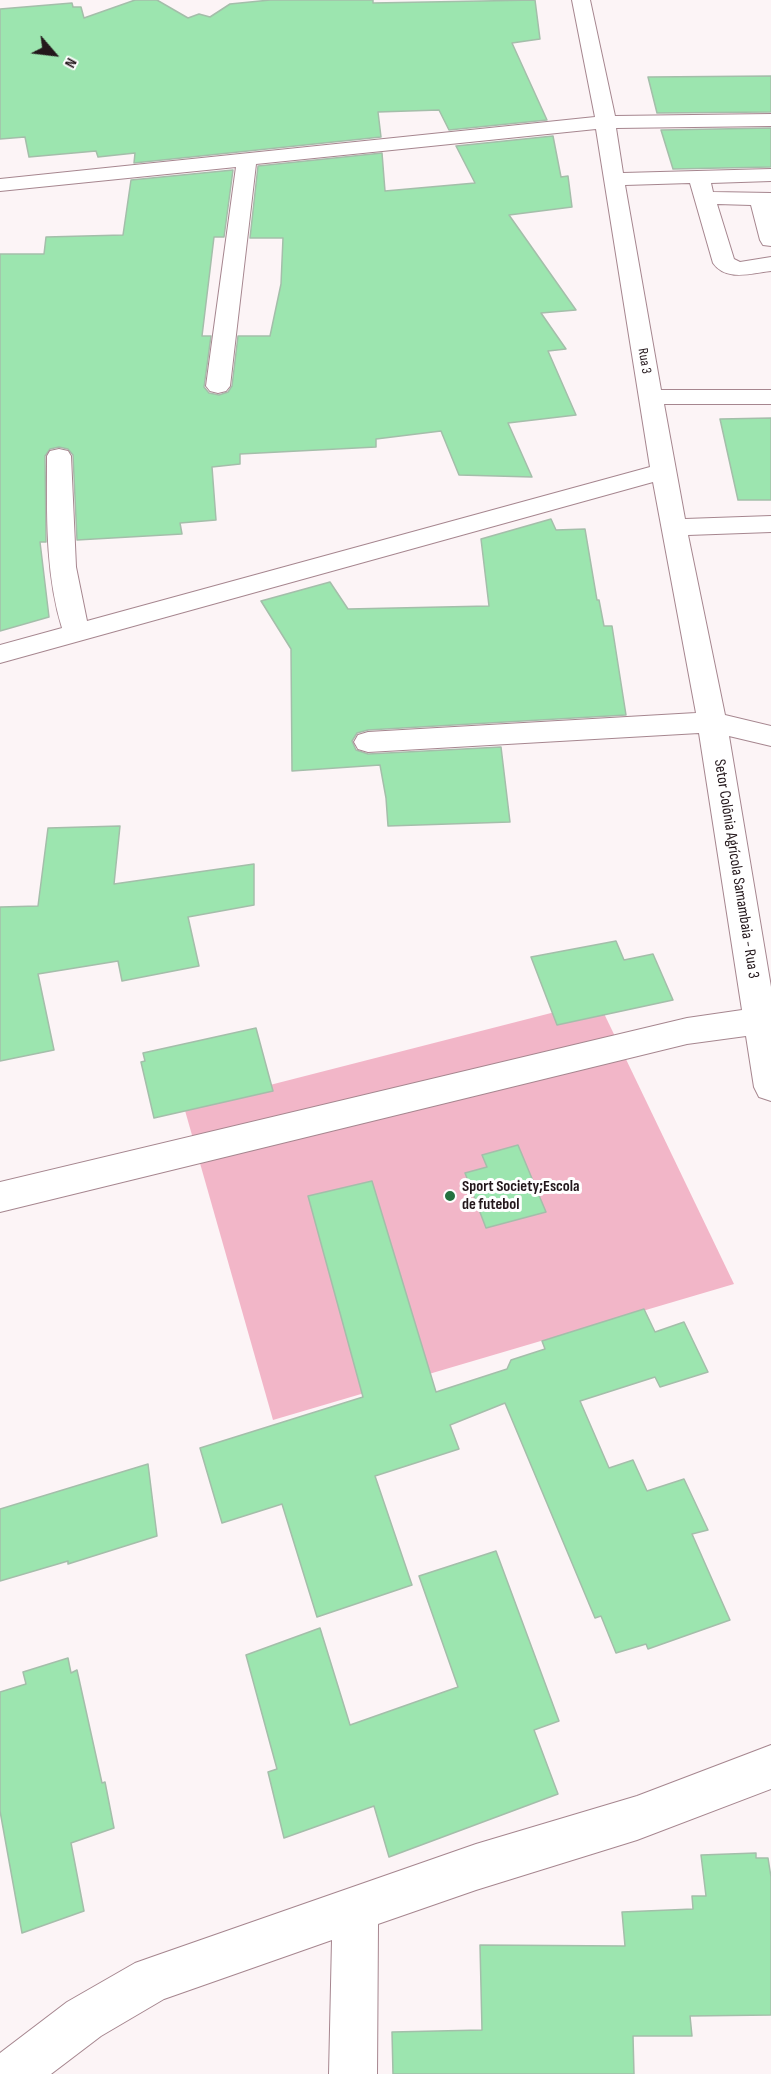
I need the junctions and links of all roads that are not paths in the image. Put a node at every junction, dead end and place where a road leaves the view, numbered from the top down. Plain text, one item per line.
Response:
1 (581, 0) edge
2 (771, 120) edge
3 (606, 122) junction
4 (247, 159) junction
5 (771, 175) edge
6 (698, 177) junction
7 (0, 185) edge
8 (623, 193) junction
9 (695, 199) junction
10 (765, 199) edge
11 (771, 240) edge
12 (771, 264) edge
13 (218, 386) dead end
14 (771, 397) edge
15 (650, 398) junction
16 (59, 456) dead end
17 (663, 471) junction
18 (771, 524) edge
19 (674, 526) junction
20 (76, 632) junction
21 (0, 654) edge
22 (712, 722) junction
23 (771, 736) edge
24 (368, 742) dead end
25 (760, 1020) junction
26 (771, 1087) edge
27 (0, 1197) edge
28 (771, 1767) edge
29 (355, 1911) junction
30 (12, 2074) edge
31 (353, 2074) edge

1 - 3 street, Rua 3
2 - 3 street
3 - 4 street
3 - 8 street, Rua 3
4 - 7 street
4 - 13 street
5 - 6 street
6 - 8 street
6 - 9 street
8 - 15 street, Rua 3
9 - 10 street
9 - 12 street
10 - 11 street
14 - 15 street
15 - 17 street, Rua 3
16 - 20 street
17 - 19 street, Rua 3
17 - 20 street
18 - 19 street
19 - 22 street, Rua 3
20 - 21 street
22 - 23 street
22 - 24 street
22 - 25 street, Setor Colônia Agrícola Samambaia - Rua 3
25 - 26 street, Setor Colônia Agrícola Samambaia - Rua 3
25 - 27 street
28 - 29 street
29 - 30 street
29 - 31 street

